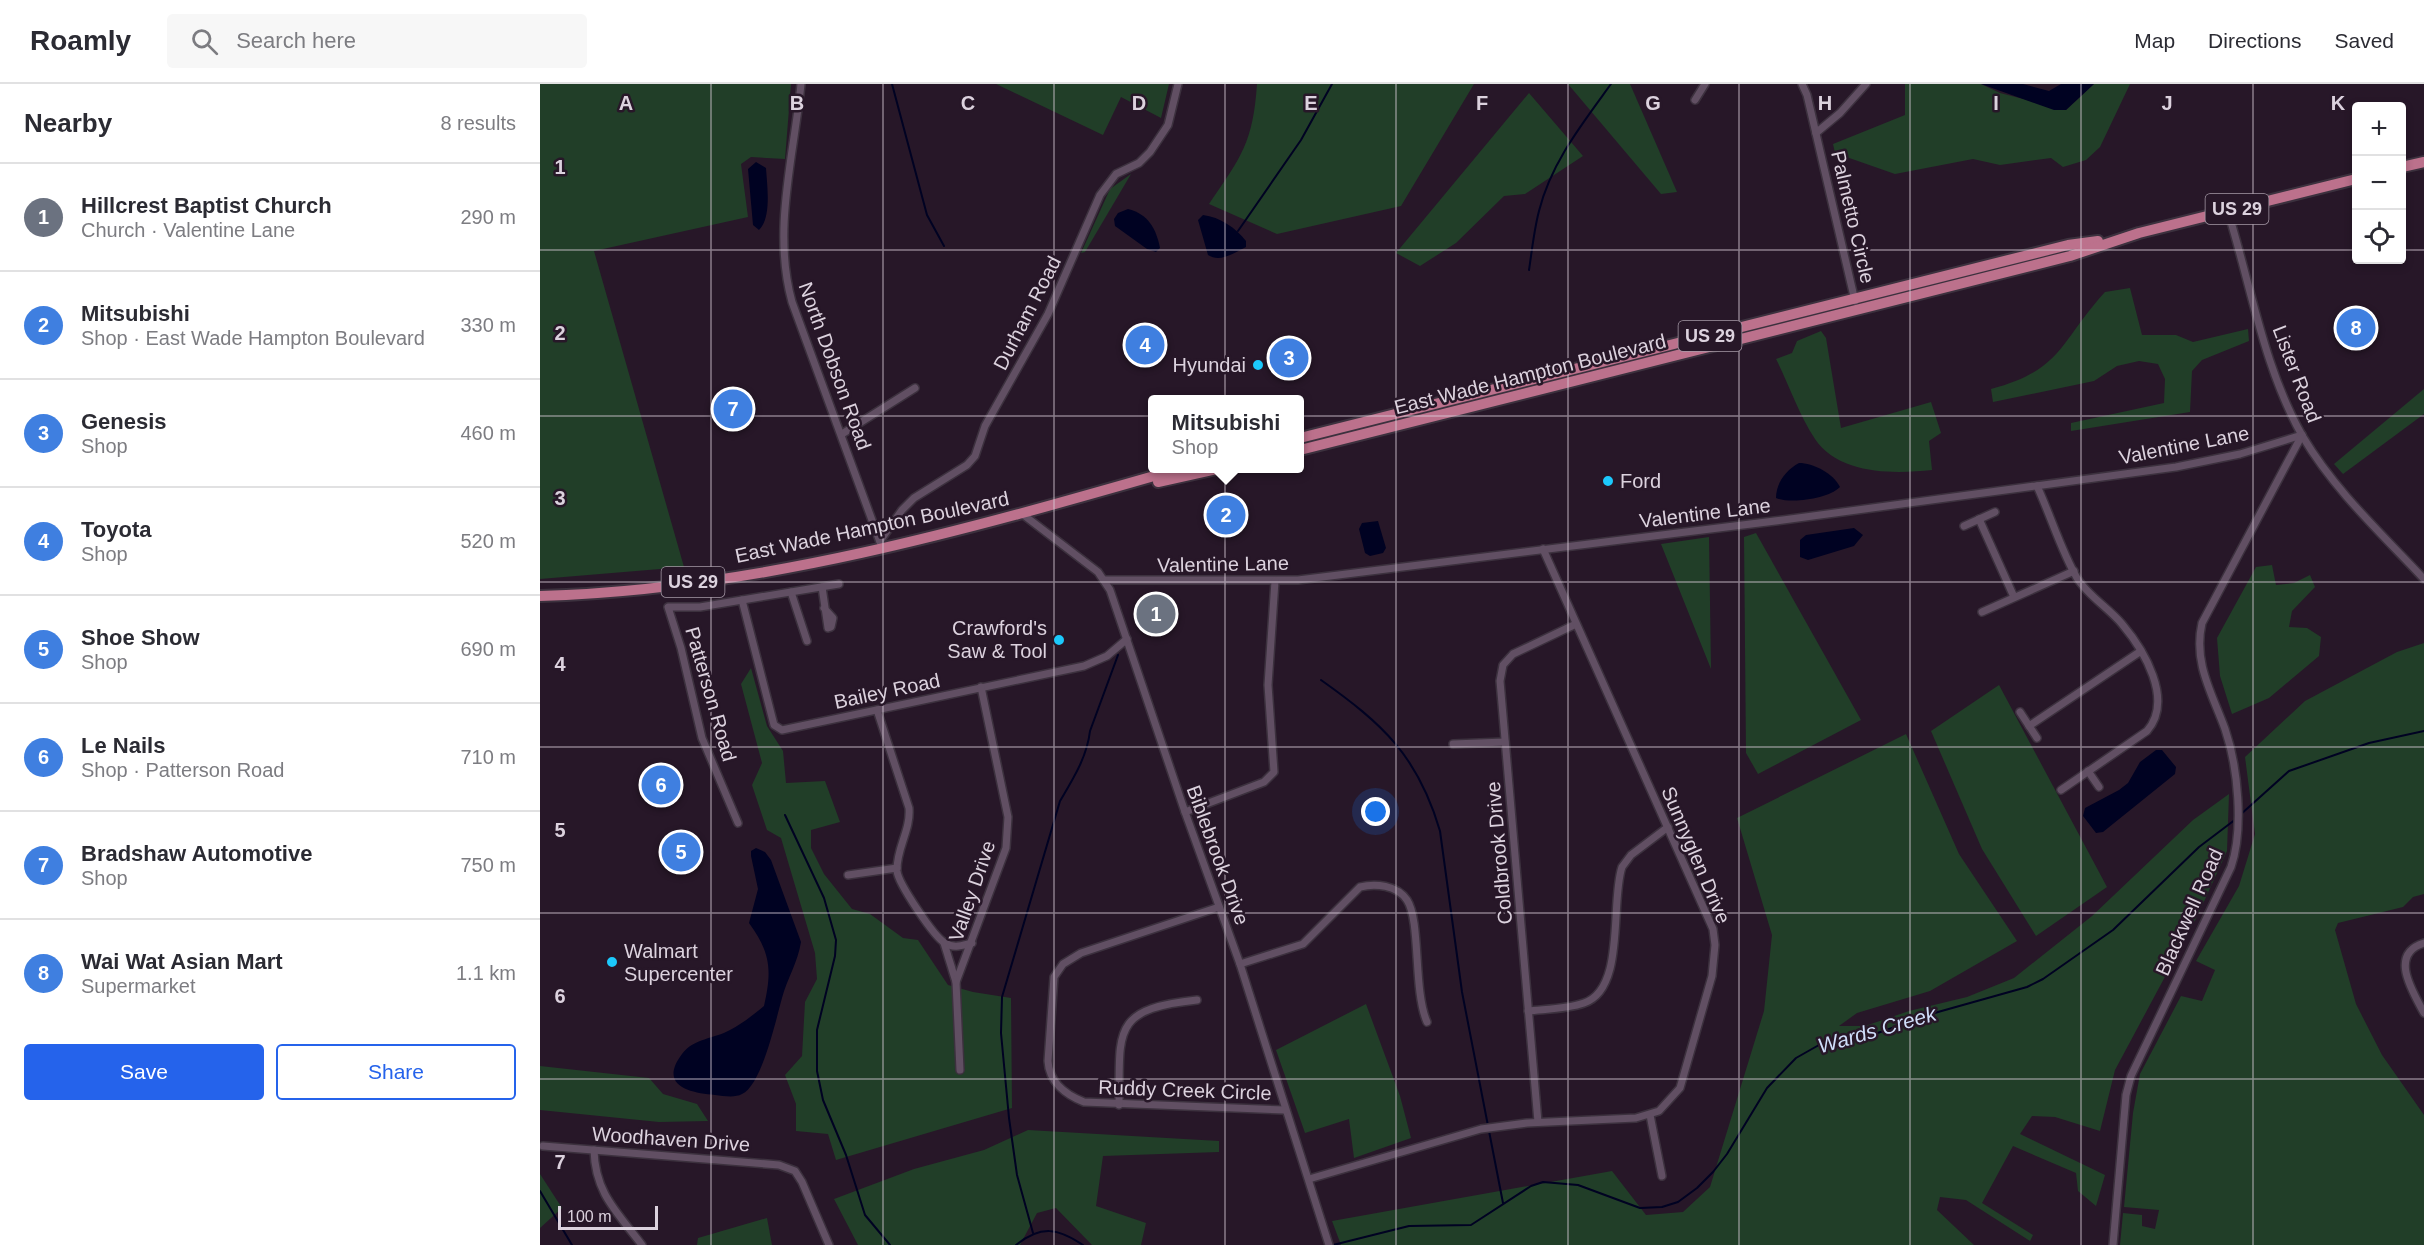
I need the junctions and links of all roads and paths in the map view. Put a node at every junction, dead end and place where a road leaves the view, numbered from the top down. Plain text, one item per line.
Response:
1 (801, 84) edge
2 (1178, 84) edge
3 (1705, 84) edge
4 (1802, 84) edge
5 (1866, 84) edge
6 (1695, 100) dead end
7 (1816, 133) junction
8 (2424, 162) edge
9 (2406, 166) edge
10 (2352, 180) edge
11 (2228, 212) junction
12 (1856, 304) junction
13 (915, 388) dead end
14 (842, 434) junction
15 (2302, 435) junction
16 (1304, 438) edge
17 (1324, 438) junction
18 (1304, 448) edge
19 (1165, 473) edge
20 (1198, 473) edge
21 (2037, 486) junction
22 (1067, 501) junction
23 (1995, 512) dead end
24 (1021, 513) junction
25 (1979, 519) junction
26 (1964, 526) dead end
27 (880, 544) junction
28 (1543, 549) junction
29 (2074, 571) junction
30 (2424, 579) edge
31 (1105, 580) junction
32 (1275, 581) junction
33 (838, 584) dead end
34 (822, 586) junction
35 (792, 592) junction
36 (540, 596) edge
37 (2014, 597) junction
38 (742, 600) junction
39 (824, 608) dead end
40 (1982, 612) dead end
41 (1576, 624) junction
42 (1126, 639) junction
43 (807, 641) dead end
44 (2141, 651) junction
45 (981, 687) junction
46 (877, 710) junction
47 (2020, 712) dead end
48 (2030, 726) junction
49 (2037, 738) dead end
50 (1505, 742) junction
51 (1453, 744) dead end
52 (2088, 771) junction
53 (2099, 787) dead end
54 (2061, 790) dead end
55 (1185, 812) junction
56 (738, 823) dead end
57 (1668, 827) junction
58 (897, 868) junction
59 (848, 875) dead end
60 (1219, 907) junction
61 (945, 943) junction
62 (972, 943) junction
63 (2424, 943) edge
64 (1240, 964) junction
65 (956, 982) junction
66 (1197, 1000) dead end
67 (1528, 1011) junction
68 (2424, 1013) edge
69 (1427, 1022) dead end
70 (960, 1070) dead end
71 (1119, 1105) junction
72 (1285, 1110) junction
73 (1650, 1115) junction
74 (1538, 1122) junction
75 (543, 1146) dead end
76 (594, 1150) junction
77 (1662, 1176) dead end
78 (1308, 1179) junction
79 (1329, 1244) edge
80 (642, 1245) edge
81 (829, 1245) edge
82 (2113, 1245) edge

1 - 14 street, North Dobson Road
2 - 27 street, Durham Road
3 - 6 street
4 - 7 street, Palmetto Circle
5 - 7 street, Palmetto Circle
7 - 12 street, Palmetto Circle
8 - 9 main road
10 - 11 main road, East Wade Hampton Boulevard / US 29
11 - 12 main road, East Wade Hampton Boulevard / US 29
11 - 15 street, Lister Road
12 - 17 main road, East Wade Hampton Boulevard / US 29
13 - 14 street
14 - 27 street, North Dobson Road
15 - 21 street, Valentine Lane
15 - 30 street, Lister Road
15 - 82 street, Blackwell Road
16 - 17 main road, East Wade Hampton Boulevard / US 29
17 - 18 main road, East Wade Hampton Boulevard / US 29
19 - 22 main road, East Wade Hampton Boulevard / US 29
20 - 22 main road, East Wade Hampton Boulevard / US 29
21 - 28 street, Valentine Lane
21 - 29 street
22 - 24 main road, East Wade Hampton Boulevard / US 29
23 - 25 street
24 - 27 main road, East Wade Hampton Boulevard / US 29
24 - 31 street
25 - 26 street
25 - 37 street
27 - 36 main road, East Wade Hampton Boulevard / US 29
28 - 32 street, Valentine Lane
28 - 41 street, Sunnyglen Drive
29 - 37 street
29 - 44 street
31 - 32 street, Valentine Lane
31 - 42 street, Biblebrook Drive
32 - 55 street
33 - 34 street
34 - 35 street
34 - 39 street
35 - 38 street
35 - 43 street
37 - 40 street
38 - 46 street, Bailey Road
38 - 56 street, Patterson Road
41 - 50 street, Coldbrook Drive
41 - 57 street, Sunnyglen Drive
42 - 45 street, Bailey Road
42 - 55 street, Biblebrook Drive
44 - 48 street
44 - 52 street
45 - 46 street, Bailey Road
45 - 62 street, Valley Drive
46 - 58 street
47 - 48 street
48 - 49 street
50 - 51 street
50 - 67 street, Coldbrook Drive
52 - 53 street
52 - 54 street
55 - 60 street, Biblebrook Drive
57 - 67 street
57 - 73 street, Sunnyglen Drive
58 - 59 street
58 - 61 street
60 - 64 street, Biblebrook Drive
60 - 71 street, Ruddy Creek Circle
61 - 62 street
61 - 65 street
62 - 65 street, Valley Drive
63 - 68 street
64 - 69 street
64 - 72 street, Biblebrook Drive
65 - 70 street, Valley Drive
66 - 71 street
67 - 74 street, Coldbrook Drive
71 - 72 street, Ruddy Creek Circle
72 - 78 street, Biblebrook Drive
73 - 74 street, Sunnyglen Drive
73 - 77 street
74 - 78 street, Sunnyglen Drive
75 - 76 street, Woodhaven Drive
76 - 80 street
76 - 81 street, Woodhaven Drive
78 - 79 street, Biblebrook Drive

